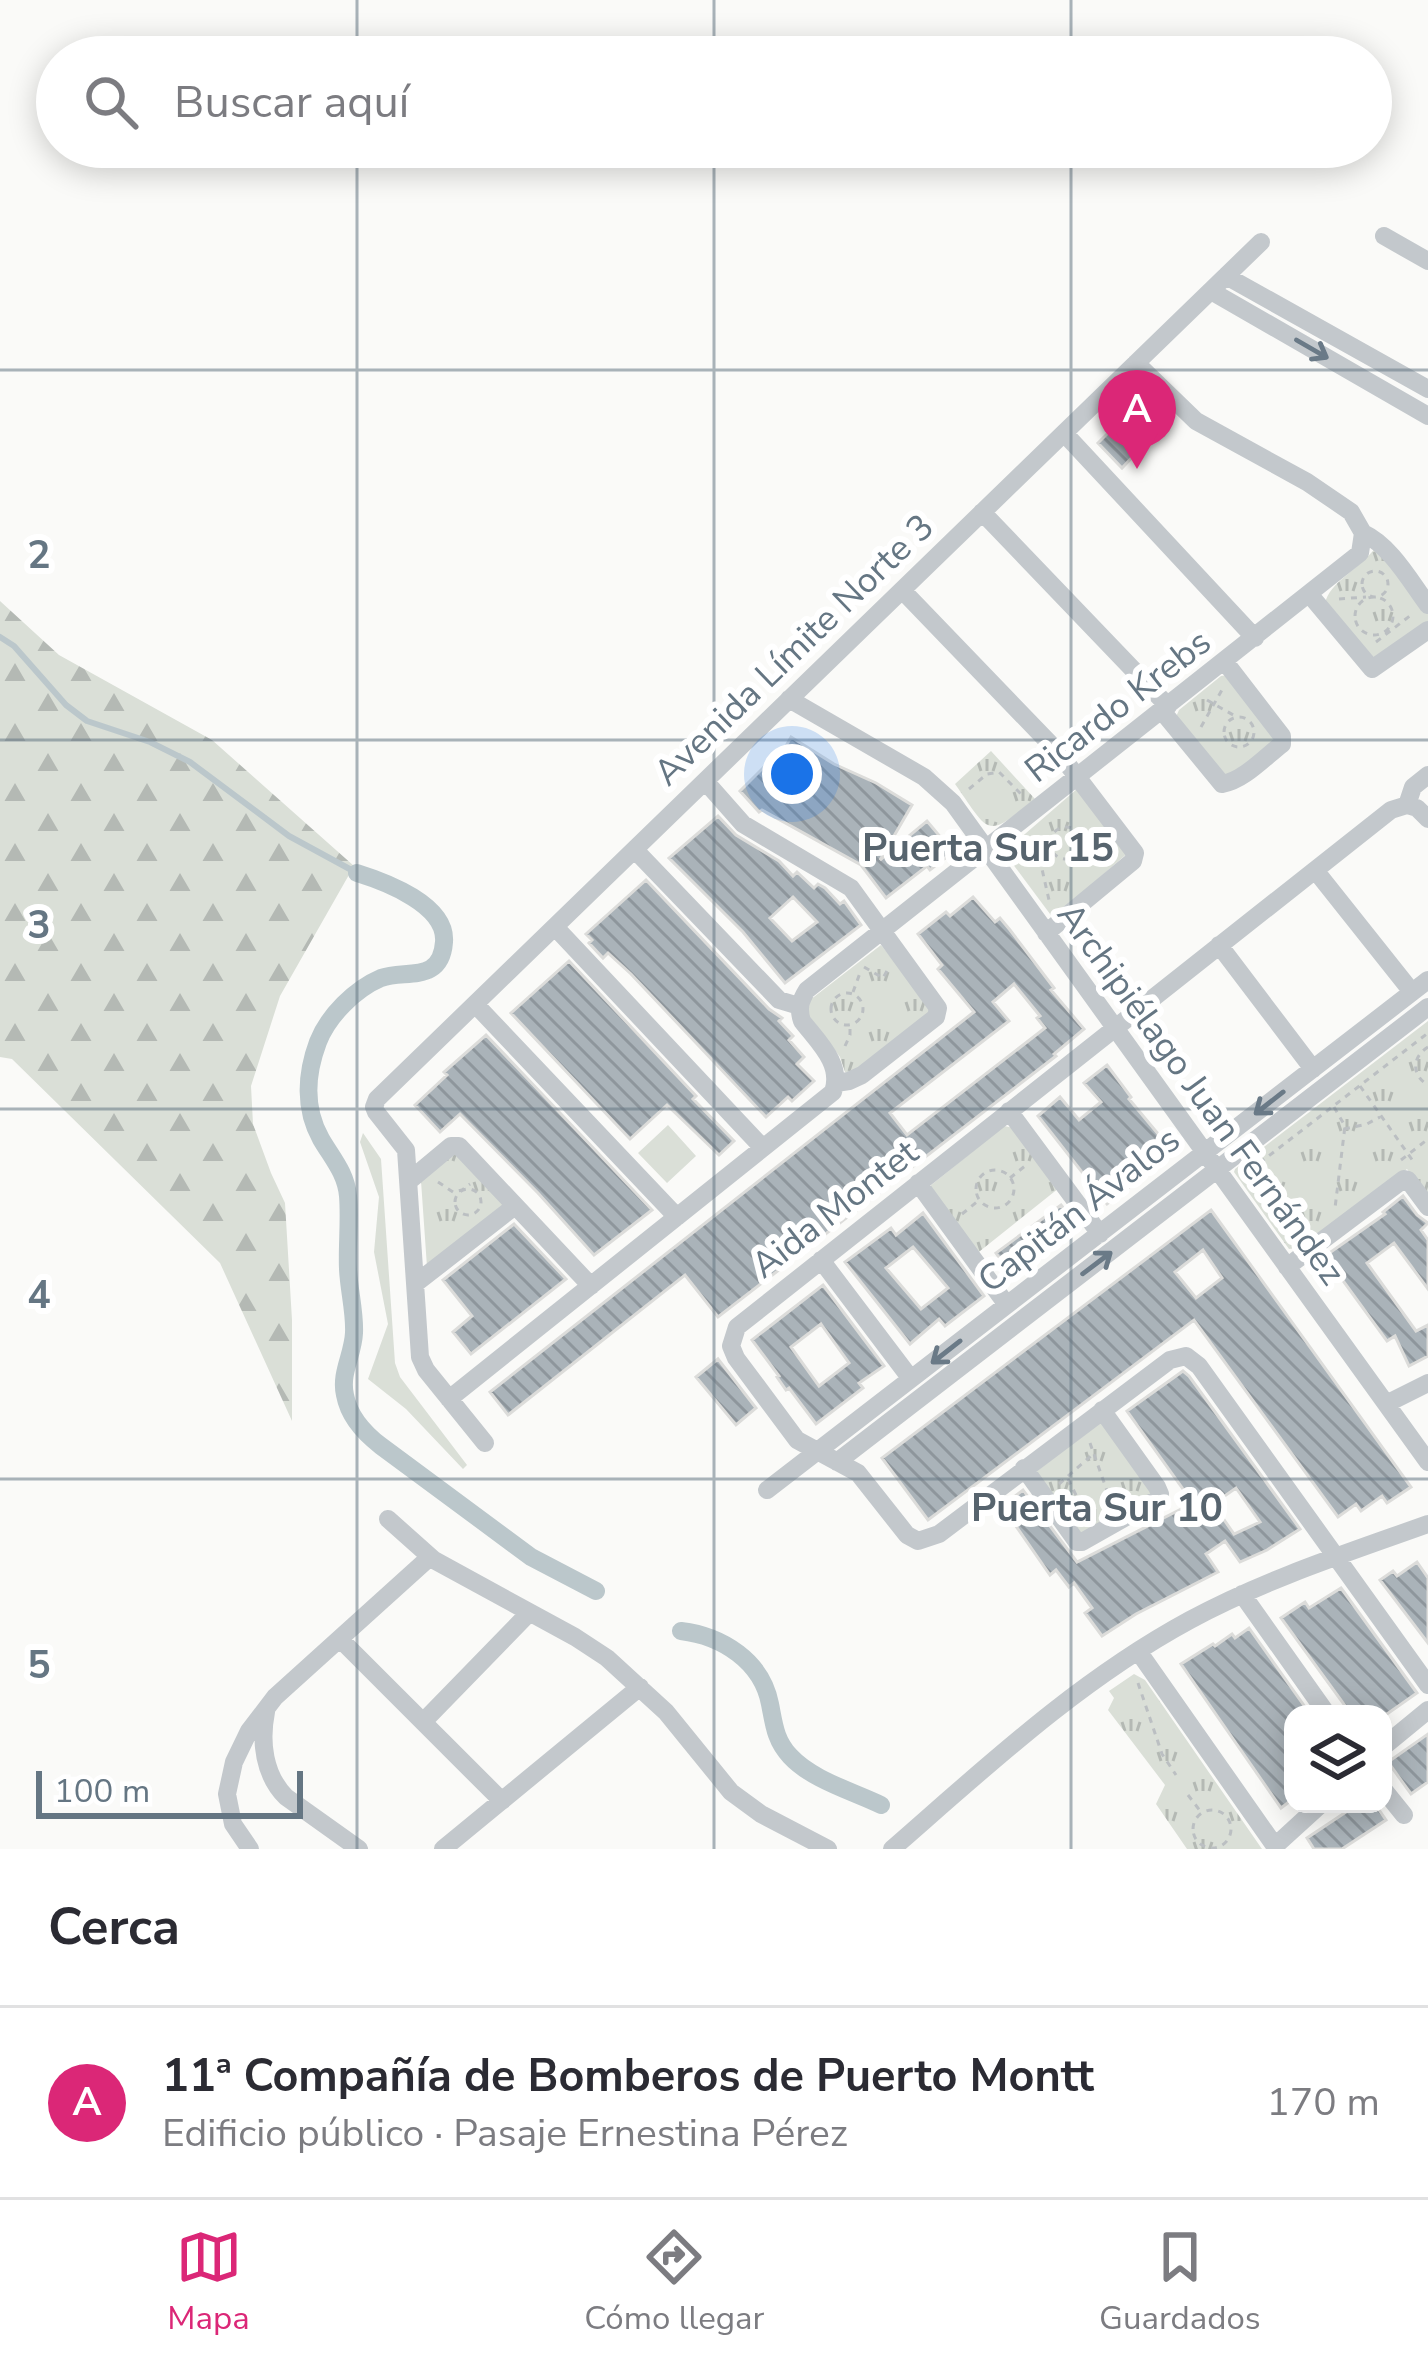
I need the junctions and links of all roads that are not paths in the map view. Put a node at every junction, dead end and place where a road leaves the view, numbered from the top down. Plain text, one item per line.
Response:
1 (1384, 236) dead end
2 (1261, 242) dead end
3 (1428, 260) edge
4 (1226, 276) junction
5 (1210, 291) junction
6 (1136, 363) junction
7 (1428, 389) edge
8 (1428, 416) edge
9 (1064, 434) junction
10 (982, 512) junction
11 (1363, 533) junction
12 (902, 590) junction
13 (1312, 597) junction
14 (1427, 604) edge
15 (1428, 630) edge
16 (1255, 638) junction
17 (1229, 666) junction
18 (789, 699) junction
19 (1165, 708) junction
20 (1428, 775) edge
21 (1079, 776) junction
22 (705, 781) junction
23 (1407, 805) junction
24 (1428, 819) edge
25 (986, 849) junction
26 (635, 850) junction
27 (1315, 870) junction
28 (555, 927) junction
29 (883, 931) junction
30 (1046, 933) junction
31 (1219, 945) junction
32 (1420, 986) edge
33 (475, 1004) junction
34 (800, 1006) junction
35 (1428, 1007) edge
36 (1115, 1027) junction
37 (1312, 1069) junction
38 (836, 1083) junction
39 (1009, 1111) junction
40 (763, 1148) junction
41 (1204, 1153) junction
42 (1218, 1171) junction
43 (415, 1176) junction
44 (918, 1184) junction
45 (514, 1206) junction
46 (1428, 1207) edge
47 (677, 1217) junction
48 (1100, 1234) junction
49 (821, 1260) junction
50 (1287, 1267) junction
51 (415, 1284) junction
52 (591, 1286) junction
53 (1007, 1305) junction
54 (911, 1379) junction
55 (1428, 1383) edge
56 (449, 1399) junction
57 (1386, 1404) junction
58 (1102, 1410) junction
59 (485, 1443) dead end
60 (816, 1452) junction
61 (837, 1462) junction
62 (1428, 1462) edge
63 (1024, 1468) junction
64 (767, 1490) dead end
65 (388, 1519) dead end
66 (1428, 1524) edge
67 (1337, 1556) junction
68 (430, 1557) junction
69 (1242, 1594) junction
70 (529, 1613) junction
71 (340, 1639) junction
72 (1138, 1651) junction
73 (1428, 1684) edge
74 (640, 1687) junction
75 (268, 1705) junction
76 (1321, 1705) edge
77 (1428, 1710) edge
78 (423, 1722) junction
79 (1392, 1740) edge
80 (1392, 1800) edge
81 (502, 1801) junction
82 (1312, 1813) edge
83 (1404, 1815) dead end
84 (1276, 1848) edge
85 (250, 1849) edge
86 (359, 1849) edge
87 (443, 1849) edge
88 (828, 1849) edge
89 (892, 1849) edge

1 - 3 street
2 - 4 street, Avenida Límite Norte 3
4 - 5 street, Avenida Límite Norte 3
4 - 7 street
5 - 6 street, Avenida Límite Norte 3
5 -> 8 street
6 - 9 street, Avenida Límite Norte 3
6 - 11 street
9 - 10 street, Avenida Límite Norte 3
9 - 16 street
10 - 12 street, Avenida Límite Norte 3
10 - 19 street
11 - 13 street, Ricardo Krebs
11 - 14 street
12 - 18 street, Avenida Límite Norte 3
12 - 21 street
13 - 15 street
13 - 16 street, Ricardo Krebs
16 - 17 street, Ricardo Krebs
17 - 19 street, Ricardo Krebs
17 - 19 street
18 - 22 street, Avenida Límite Norte 3
18 - 25 street, Archipiélago Juan Fernández
19 - 21 street, Ricardo Krebs
20 - 23 street
21 - 25 street, Ricardo Krebs
21 - 30 street
22 - 26 street, Avenida Límite Norte 3
22 - 29 street
23 - 24 street
23 - 27 street, Aida Montet
25 - 29 street, Ricardo Krebs
25 - 30 street, Archipiélago Juan Fernández
26 - 28 street, Avenida Límite Norte 3
26 - 34 street
27 - 31 street, Aida Montet
27 - 32 street
28 - 33 street, Avenida Límite Norte 3
28 - 40 street
29 - 34 street, Ricardo Krebs
29 - 38 street
30 - 36 street, Archipiélago Juan Fernández
31 - 36 street, Aida Montet
31 - 37 street
32 - 37 street, Capitán Ávalos
33 - 43 street, Avenida Límite Norte 3
33 - 47 street
34 - 38 street
35 - 42 street, Capitán Ávalos
36 - 39 street, Aida Montet
36 - 41 street, Archipiélago Juan Fernández
37 -> 41 street, Capitán Ávalos
38 - 40 street
39 - 44 street, Aida Montet
39 - 48 street
40 - 47 street
41 - 42 street, Archipiélago Juan Fernández
41 - 48 street, Capitán Ávalos
42 - 50 street, Archipiélago Juan Fernández
61 -> 42 street, Capitán Ávalos
43 - 45 street
43 - 51 street
44 - 49 street, Aida Montet
44 - 53 street
45 - 51 street
45 - 52 street
46 - 50 street
47 - 52 street
48 - 53 street, Capitán Ávalos
49 - 54 street
49 - 60 street, Aida Montet
50 - 57 street, Archipiélago Juan Fernández
51 - 56 street
52 - 56 street
53 -> 54 street, Capitán Ávalos
54 - 60 street, Capitán Ávalos
55 - 57 street
56 - 59 street
57 - 62 street, Archipiélago Juan Fernández
58 - 63 street
58 - 63 street
58 - 67 street
60 - 61 street, Aida Montet
60 - 64 street, Capitán Ávalos
61 - 63 street, Aida Montet
65 - 68 street
66 - 67 street
67 - 69 street
67 - 73 street
68 - 70 street
68 - 71 street
69 - 72 street
69 - 76 street
70 - 74 street
70 - 78 street
71 - 75 street
71 - 78 street
72 - 84 street
72 - 89 street
74 - 81 street
74 - 88 street
75 - 85 street
75 - 86 street
77 - 79 street
78 - 81 street
80 - 83 street
81 - 87 street
82 - 84 street

